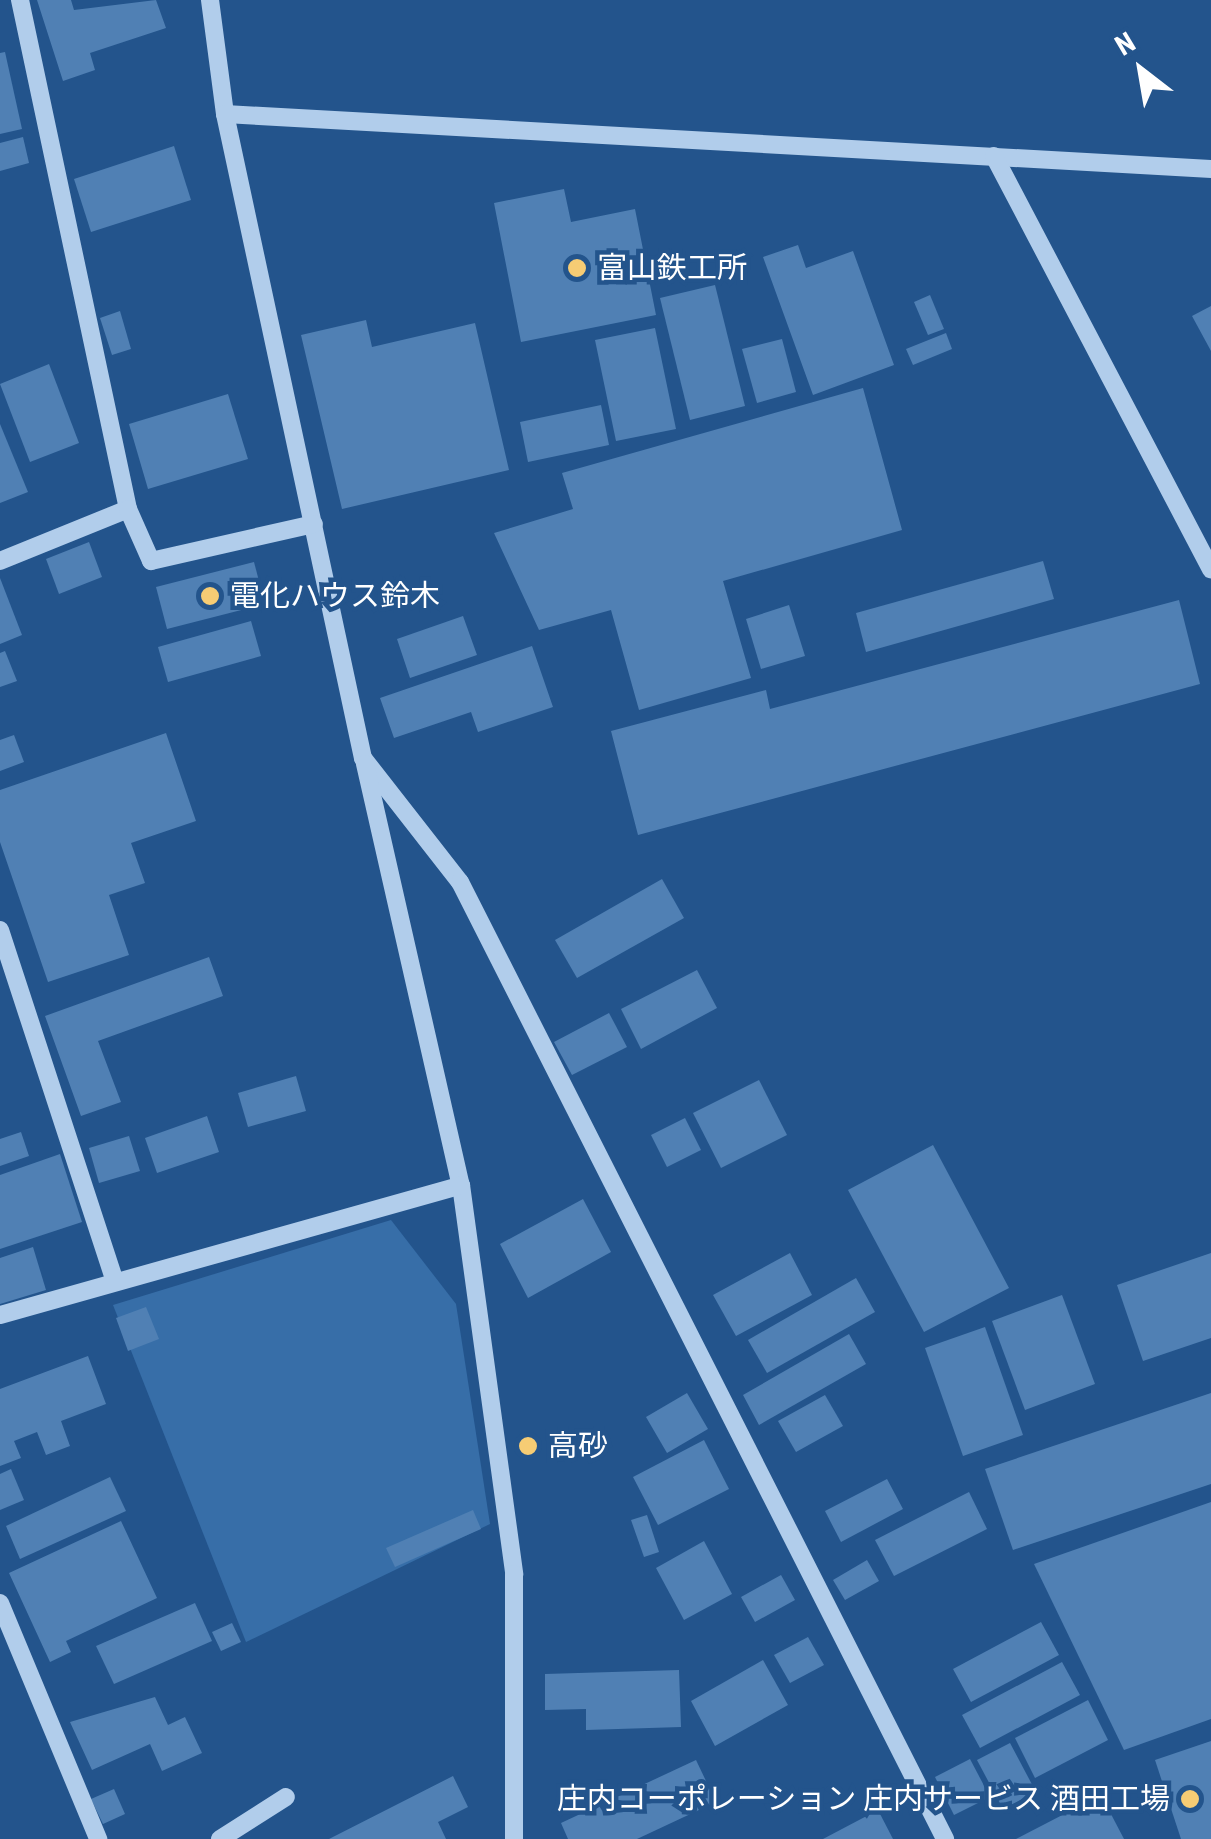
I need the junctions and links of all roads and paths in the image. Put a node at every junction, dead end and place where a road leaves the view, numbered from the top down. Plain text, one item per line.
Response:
1 (20, 0) edge
2 (210, 0) edge
3 (225, 114) junction
4 (994, 156) junction
5 (1211, 169) edge
6 (128, 510) junction
7 (314, 524) junction
8 (0, 561) edge
9 (1211, 570) edge
10 (364, 758) junction
11 (0, 930) edge
12 (461, 1185) junction
13 (114, 1282) junction
14 (0, 1315) edge
15 (0, 1603) edge
16 (286, 1796) dead end
17 (98, 1839) edge
18 (220, 1839) edge
19 (514, 1839) edge
20 (945, 1839) edge

1 - 6 street
2 - 3 street
3 - 4 street
3 - 7 street
4 - 5 street
4 - 9 street
6 - 7 street
6 - 8 street
7 - 10 street
10 - 12 street
10 - 20 street
11 - 13 street
12 - 13 street
12 - 19 street
13 - 14 street
15 - 17 street
16 - 18 street

